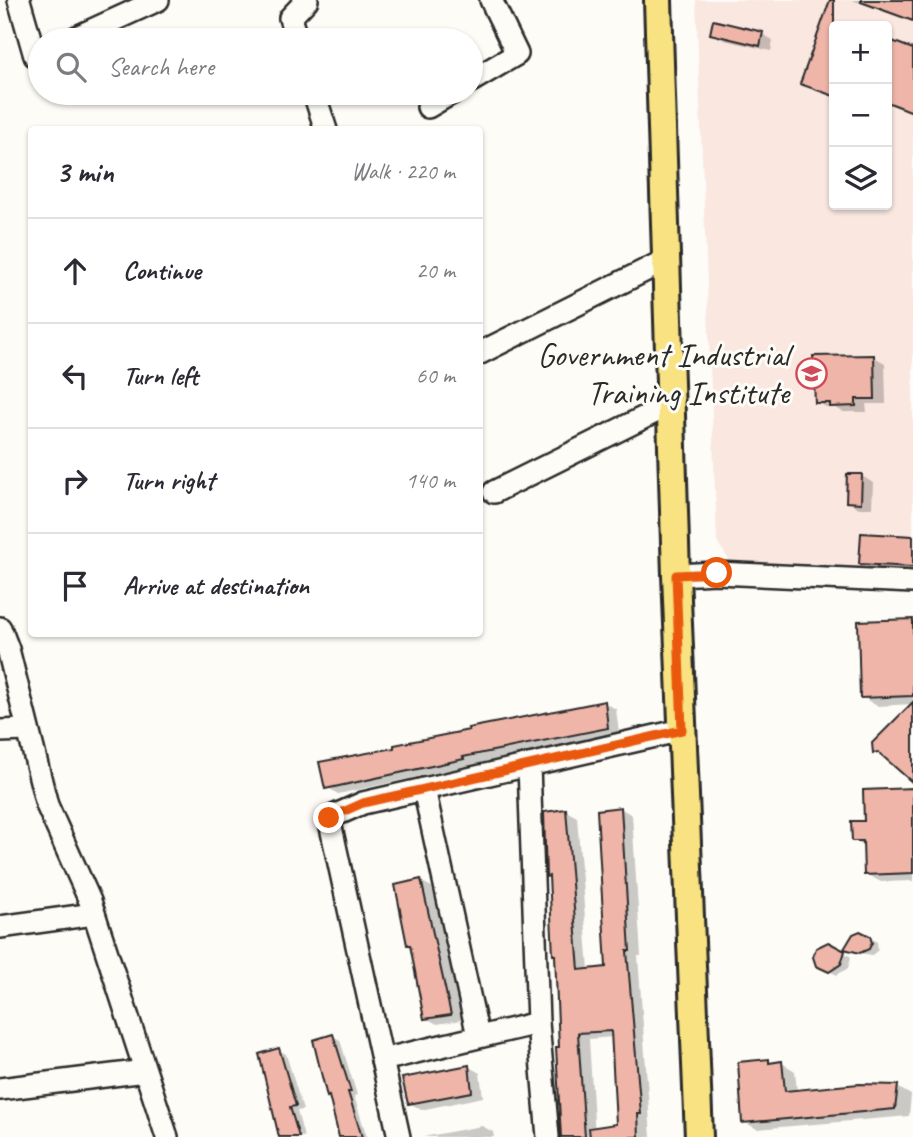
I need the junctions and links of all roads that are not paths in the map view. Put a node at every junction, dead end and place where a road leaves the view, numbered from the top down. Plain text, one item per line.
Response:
1 (19, 0) edge
2 (158, 0) edge
3 (307, 0) edge
4 (491, 0) edge
5 (658, 0) edge
6 (96, 28) edge
7 (293, 28) edge
8 (28, 32) edge
9 (483, 74) edge
10 (318, 105) edge
11 (431, 105) edge
12 (428, 107) dead end
13 (325, 126) edge
14 (666, 260) junction
15 (483, 352) edge
16 (671, 404) junction
17 (494, 492) dead end
18 (676, 575) junction
19 (913, 582) edge
20 (0, 628) edge
21 (27, 730) junction
22 (682, 730) junction
23 (0, 731) edge
24 (529, 765) junction
25 (424, 789) junction
26 (94, 914) junction
27 (0, 927) edge
28 (538, 1023) junction
29 (478, 1036) junction
30 (382, 1060) junction
31 (145, 1071) junction
32 (0, 1089) edge
33 (167, 1137) edge
34 (399, 1137) edge
35 (548, 1137) edge
36 (699, 1137) edge

1 - 8 street
2 - 6 street
3 - 7 street
4 - 9 street
5 - 14 main road
10 - 13 street
11 - 12 street
14 - 15 street
14 - 16 main road
16 - 17 street
16 - 18 main road
18 - 19 street
18 - 22 main road
20 - 21 street
21 - 23 street
21 - 26 street
22 - 24 street
22 - 36 main road
24 - 25 street
24 - 28 street
25 - 29 street
25 - 30 street
26 - 27 street
26 - 31 street
28 - 29 street
28 - 35 street
29 - 30 street
30 - 34 street
31 - 32 street
31 - 33 street

